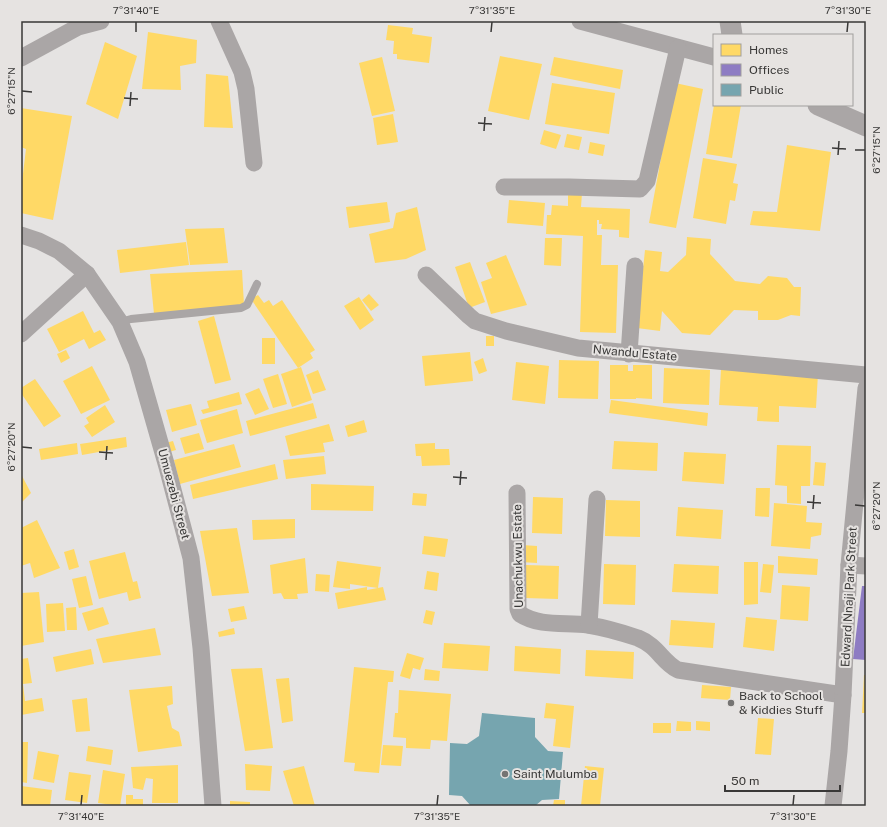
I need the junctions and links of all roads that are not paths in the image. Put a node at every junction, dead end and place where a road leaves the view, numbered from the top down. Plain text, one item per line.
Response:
1 (101, 21) edge
2 (219, 21) edge
3 (580, 21) edge
4 (730, 21) edge
5 (732, 34) edge
6 (678, 48) junction
7 (713, 57) edge
8 (21, 58) edge
9 (820, 106) edge
10 (863, 127) edge
11 (254, 163) dead end
12 (504, 187) dead end
13 (21, 236) edge
14 (635, 266) dead end
15 (86, 274) junction
16 (426, 274) dead end
17 (257, 284) dead end
18 (120, 322) junction
19 (21, 334) edge
20 (629, 354) junction
21 (866, 375) edge
22 (866, 388) edge
23 (517, 493) dead end
24 (597, 499) dead end
25 (848, 565) junction
26 (866, 566) edge
27 (589, 625) junction
28 (843, 695) junction
29 (213, 806) edge
30 (833, 806) edge

1 - 8 street
2 - 11 street
3 - 6 street
4 - 5 street
6 - 7 street
6 - 12 street
9 - 10 street
13 - 15 street, Umuezebi Street
14 - 20 street
15 - 18 street, Umuezebi Street
15 - 19 street
16 - 20 street, Nwandu Estate
17 - 18 lane
18 - 29 street, Umuezebi Street
20 - 21 street, Nwandu Estate
22 - 25 street, Edward Nnaji Park Street
23 - 27 street, Unachukwu Estate
24 - 27 street
25 - 26 street
25 - 28 street, Edward Nnaji Park Street
27 - 28 street, Unachukwu Estate
28 - 30 street, Edward Nnaji Park Street

